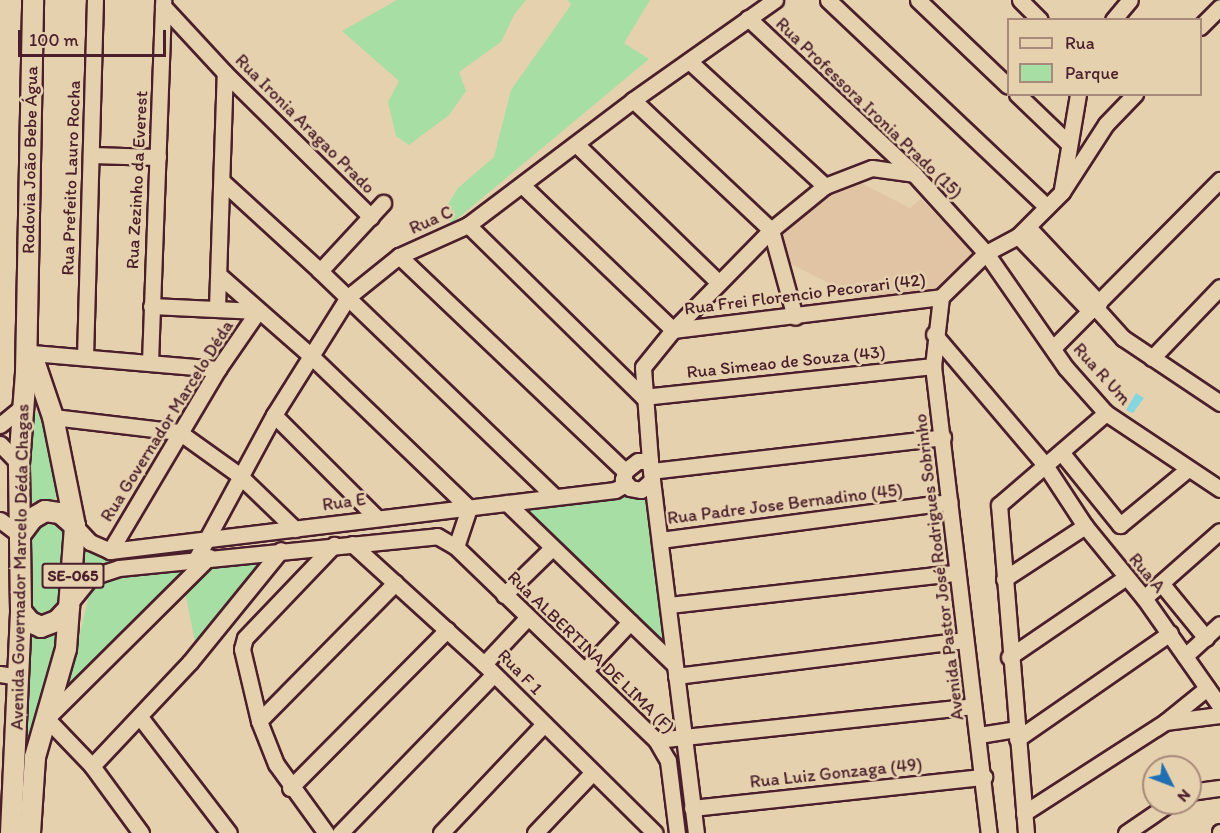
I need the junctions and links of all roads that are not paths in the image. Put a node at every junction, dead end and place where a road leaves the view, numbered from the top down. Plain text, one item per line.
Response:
1 (33, 0) edge
2 (95, 0) edge
3 (775, 0) edge
4 (828, 0) edge
5 (918, 0) edge
6 (1020, 0) edge
7 (1125, 1) edge
8 (163, 3) edge
9 (1220, 7) edge
10 (748, 18) junction
11 (1038, 18) edge
12 (1114, 18) edge
13 (1202, 25) edge
14 (689, 61) junction
15 (225, 73) junction
16 (1007, 85) edge
17 (1019, 96) edge
18 (1078, 96) edge
19 (1133, 96) edge
20 (633, 100) junction
21 (1067, 142) junction
22 (576, 144) junction
23 (91, 155) junction
24 (158, 157) junction
25 (914, 174) junction
26 (1220, 180) edge
27 (224, 183) junction
28 (522, 185) junction
29 (825, 186) junction
30 (1062, 192) junction
31 (383, 202) dead end
32 (1047, 207) junction
33 (371, 217) junction
34 (468, 225) junction
35 (771, 230) junction
36 (1023, 231) junction
37 (986, 253) junction
38 (399, 256) junction
39 (320, 271) junction
40 (220, 276) junction
41 (719, 283) junction
42 (1220, 287) edge
43 (348, 297) junction
44 (941, 297) junction
45 (151, 306) junction
46 (1094, 307) junction
47 (217, 308) junction
48 (258, 311) junction
49 (795, 317) junction
50 (27, 320) junction
51 (674, 330) junction
52 (934, 334) junction
53 (1053, 348) junction
54 (32, 353) junction
55 (310, 355) junction
56 (85, 357) junction
57 (1152, 358) junction
58 (150, 362) junction
59 (933, 366) junction
60 (218, 369) junction
61 (643, 397) junction
62 (1219, 400) edge
63 (22, 407) junction
64 (1106, 413) junction
65 (274, 415) junction
66 (53, 417) junction
67 (0, 425) edge
68 (179, 432) junction
69 (944, 437) junction
70 (0, 444) edge
71 (60, 450) junction
72 (1061, 452) junction
73 (19, 464) junction
74 (1045, 465) junction
75 (1188, 469) junction
76 (651, 471) junction
77 (239, 475) junction
78 (625, 477) junction
79 (1220, 489) edge
80 (554, 495) junction
81 (950, 502) junction
82 (507, 503) junction
83 (469, 508) junction
84 (376, 517) junction
85 (0, 520) edge
86 (75, 526) junction
87 (1085, 526) junction
88 (295, 529) junction
89 (1220, 531) edge
90 (20, 535) junction
91 (204, 538) junction
92 (660, 540) junction
93 (352, 544) junction
94 (334, 545) junction
95 (456, 547) junction
96 (552, 548) junction
97 (281, 550) junction
98 (110, 551) junction
99 (202, 558) junction
100 (956, 573) junction
101 (1125, 578) junction
102 (1004, 579) junction
103 (395, 583) junction
104 (1161, 583) junction
105 (504, 595) junction
106 (1144, 598) junction
107 (669, 605) junction
108 (69, 606) junction
109 (21, 611) junction
110 (528, 617) junction
111 (630, 622) junction
112 (1220, 624) edge
113 (447, 630) junction
114 (1170, 633) junction
115 (1206, 638) junction
116 (965, 640) junction
117 (1185, 656) junction
118 (1009, 657) junction
119 (489, 670) junction
120 (585, 670) junction
121 (675, 670) junction
122 (10, 676) edge
123 (1207, 687) junction
124 (973, 706) junction
125 (1220, 706) edge
126 (1220, 715) edge
127 (140, 717) junction
128 (48, 718) junction
129 (259, 721) junction
130 (1165, 722) junction
131 (544, 724) junction
132 (987, 734) junction
133 (1016, 734) junction
134 (684, 737) junction
135 (656, 740) junction
136 (92, 766) junction
137 (593, 772) junction
138 (7, 773) edge
139 (984, 777) junction
140 (290, 788) junction
141 (1220, 788) edge
142 (1202, 790) edge
143 (692, 808) junction
144 (1024, 813) junction
145 (1152, 815) edge
146 (1154, 815) edge
147 (646, 830) edge
148 (11, 833) edge
149 (30, 833) edge
150 (141, 833) edge
151 (229, 833) edge
152 (326, 833) edge
153 (340, 833) edge
154 (441, 833) edge
155 (536, 833) edge
156 (677, 833) edge
157 (696, 833) edge
158 (989, 833) edge
159 (1026, 833) edge
160 (1126, 833) edge
161 (1150, 833) edge

1 - 50 main road, Rodovia João Bebe Água / SE-065
2 - 23 street, Rua Prefeito Lauro Rocha
3 - 10 street, Rua C
4 - 32 street
5 - 16 street
6 - 11 street
7 - 12 street
8 - 15 street, Rua Ironia Aragao Prado
8 - 24 street, Rua Zezinho da Everest
9 - 13 street
10 - 14 street, Rua C
10 - 25 street, Rua Professora Ironia Prado (15)
14 - 20 street, Rua C
14 - 29 street
15 - 27 street
15 - 33 street, Rua Ironia Aragao Prado
17 - 21 street
18 - 21 street
19 - 30 street
20 - 22 street, Rua C
20 - 35 street
21 - 30 street
22 - 28 street, Rua C
22 - 41 street
23 - 24 street
23 - 56 street, Rua Prefeito Lauro Rocha
24 - 45 street, Rua Zezinho da Everest
25 - 29 street
25 - 37 street, Rua Professora Ironia Prado (15)
26 - 46 street
27 - 39 street
27 - 40 street
28 - 34 street, Rua C
28 - 51 street
29 - 35 street
30 - 32 street
31 - 33 street
32 - 36 street
33 - 39 street
34 - 38 street, Rua C
34 - 61 street
35 - 41 street
35 - 49 street
36 - 37 street
36 - 46 street
37 - 44 street
37 - 53 street, Rua R Um
38 - 43 street, Rua C
38 - 78 street
39 - 43 street
40 - 47 street
40 - 48 street
41 - 51 street
42 - 57 street
43 - 55 street, Rua C
43 - 80 street
44 - 49 street, Rua Frei Florencio Pecorari (42)
44 - 52 street, Avenida Pastor José Rodrigues Sobrinho
45 - 47 street
45 - 58 street, Rua Zezinho da Everest
46 - 53 street
46 - 57 street
47 - 48 street
48 - 55 street
48 - 60 street, Rua Governador Marcelo Déda
49 - 51 street, Rua Frei Florencio Pecorari (42)
50 - 54 main road, Avenida Governador Marcelo Déda Chagas / SE-065
50 - 63 main road, Avenida Governador Marcelo Déda Chagas / SE-065
51 - 61 street
52 - 59 street, Avenida Pastor José Rodrigues Sobrinho
52 - 74 street, Rua A
53 - 64 street, Rua R Um
54 - 56 street
54 - 66 main road, Avenida Governador Marcelo Déda Chagas / SE-065
55 - 65 street, Rua C
55 - 83 street
56 - 58 street
57 - 62 street
58 - 60 street
59 - 61 street, Rua Simeao de Souza (43)
59 - 69 street, Avenida Pastor José Rodrigues Sobrinho
60 - 68 street, Rua Governador Marcelo Déda
61 - 76 street
63 - 67 street
63 - 71 main road
63 - 73 main road, Avenida Governador Marcelo Déda Chagas / SE-065
64 - 72 street
64 - 75 street, Rua R Um
65 - 77 street, Rua C
65 - 84 street
66 - 68 street
66 - 71 main road, Avenida Governador Marcelo Déda Chagas / SE-065
68 - 77 street
68 - 98 street, Rua Governador Marcelo Déda
69 - 76 street
69 - 81 street, Avenida Pastor José Rodrigues Sobrinho
70 - 73 street
71 - 86 main road, Avenida Governador Marcelo Déda Chagas / SE-065
72 - 74 street
72 - 75 street
73 - 90 main road, Avenida Governador Marcelo Déda Chagas / SE-065
74 - 87 street, Rua A
74 - 102 street
75 - 79 street, Rua R Um
76 - 78 street
76 - 78 street
76 - 92 street
77 - 88 street
77 - 91 street, Rua C
78 - 80 street, Rua E
80 - 82 street, Rua E
81 - 92 street, Rua Padre Jose Bernadino (45)
81 - 100 street, Avenida Pastor José Rodrigues Sobrinho
82 - 83 street, Rua E
82 - 96 street
83 - 84 street, Rua E
83 - 95 street
84 - 88 street, Rua E
85 - 90 street
86 - 90 main road
86 - 98 street
86 - 108 main road, Avenida Governador Marcelo Déda Chagas / SE-065
87 - 101 street, Rua A
87 - 102 street
88 - 91 street, Rua E
89 - 104 street
90 - 109 main road, Avenida Governador Marcelo Déda Chagas / SE-065
91 - 98 street, Rua E
91 - 99 street, Rua C
92 - 107 street
93 - 94 street
93 - 95 street
93 - 103 street, Rua F 1
94 - 97 street
94 - 129 street
95 - 105 street, Rua ALBERTINA DE LIMA (F)
96 - 105 street
96 - 111 street
97 - 99 street
97 - 127 street
99 - 108 street
99 - 128 street
100 - 107 street
100 - 116 street, Avenida Pastor José Rodrigues Sobrinho
101 - 106 street, Rua A
101 - 118 street
102 - 118 street
103 - 113 street, Rua F 1
103 - 129 street
104 - 106 street
104 - 115 street
105 - 110 street, Rua ALBERTINA DE LIMA (F)
106 - 114 street, Rua A
107 - 121 street
108 - 109 main road
108 - 128 main road, Avenida Governador Marcelo Déda Chagas / SE-065
109 - 122 main road, Avenida Governador Marcelo Déda Chagas / SE-065
110 - 119 street
110 - 120 street, Rua ALBERTINA DE LIMA (F)
111 - 120 street
111 - 121 street
112 - 115 street
113 - 119 street, Rua F 1
113 - 140 street
114 - 117 street, Rua A
114 - 133 street
115 - 117 street
116 - 121 street
116 - 124 street, Avenida Pastor José Rodrigues Sobrinho
117 - 123 street, Rua A
118 - 133 street
119 - 131 street, Rua F 1
119 - 153 street
120 - 135 street, Rua ALBERTINA DE LIMA (F)
121 - 134 street
122 - 138 main road, Avenida Governador Marcelo Déda Chagas / SE-065
123 - 125 street, Rua A
123 - 130 street
124 - 132 street, Avenida Pastor José Rodrigues Sobrinho
124 - 134 street
126 - 130 street
127 - 136 street
127 - 151 street
128 - 136 street
128 - 149 main road, Avenida Governador Marcelo Déda Chagas / SE-065
129 - 140 street
130 - 144 street
131 - 137 street, Rua F 1
131 - 154 street
132 - 133 street
132 - 139 street, Avenida Pastor José Rodrigues Sobrinho
133 - 144 street
134 - 135 street
134 - 143 street
135 - 156 street, Rua ALBERTINA DE LIMA (F)
136 - 150 street
137 - 147 street, Rua F 1
137 - 155 street
138 - 148 main road, Avenida Governador Marcelo Déda Chagas / SE-065
139 - 143 street, Rua Luiz Gonzaga (49)
139 - 158 street, Avenida Pastor José Rodrigues Sobrinho
140 - 152 street
141 - 142 street
143 - 157 street
144 - 159 street
145 - 160 street
146 - 161 street

